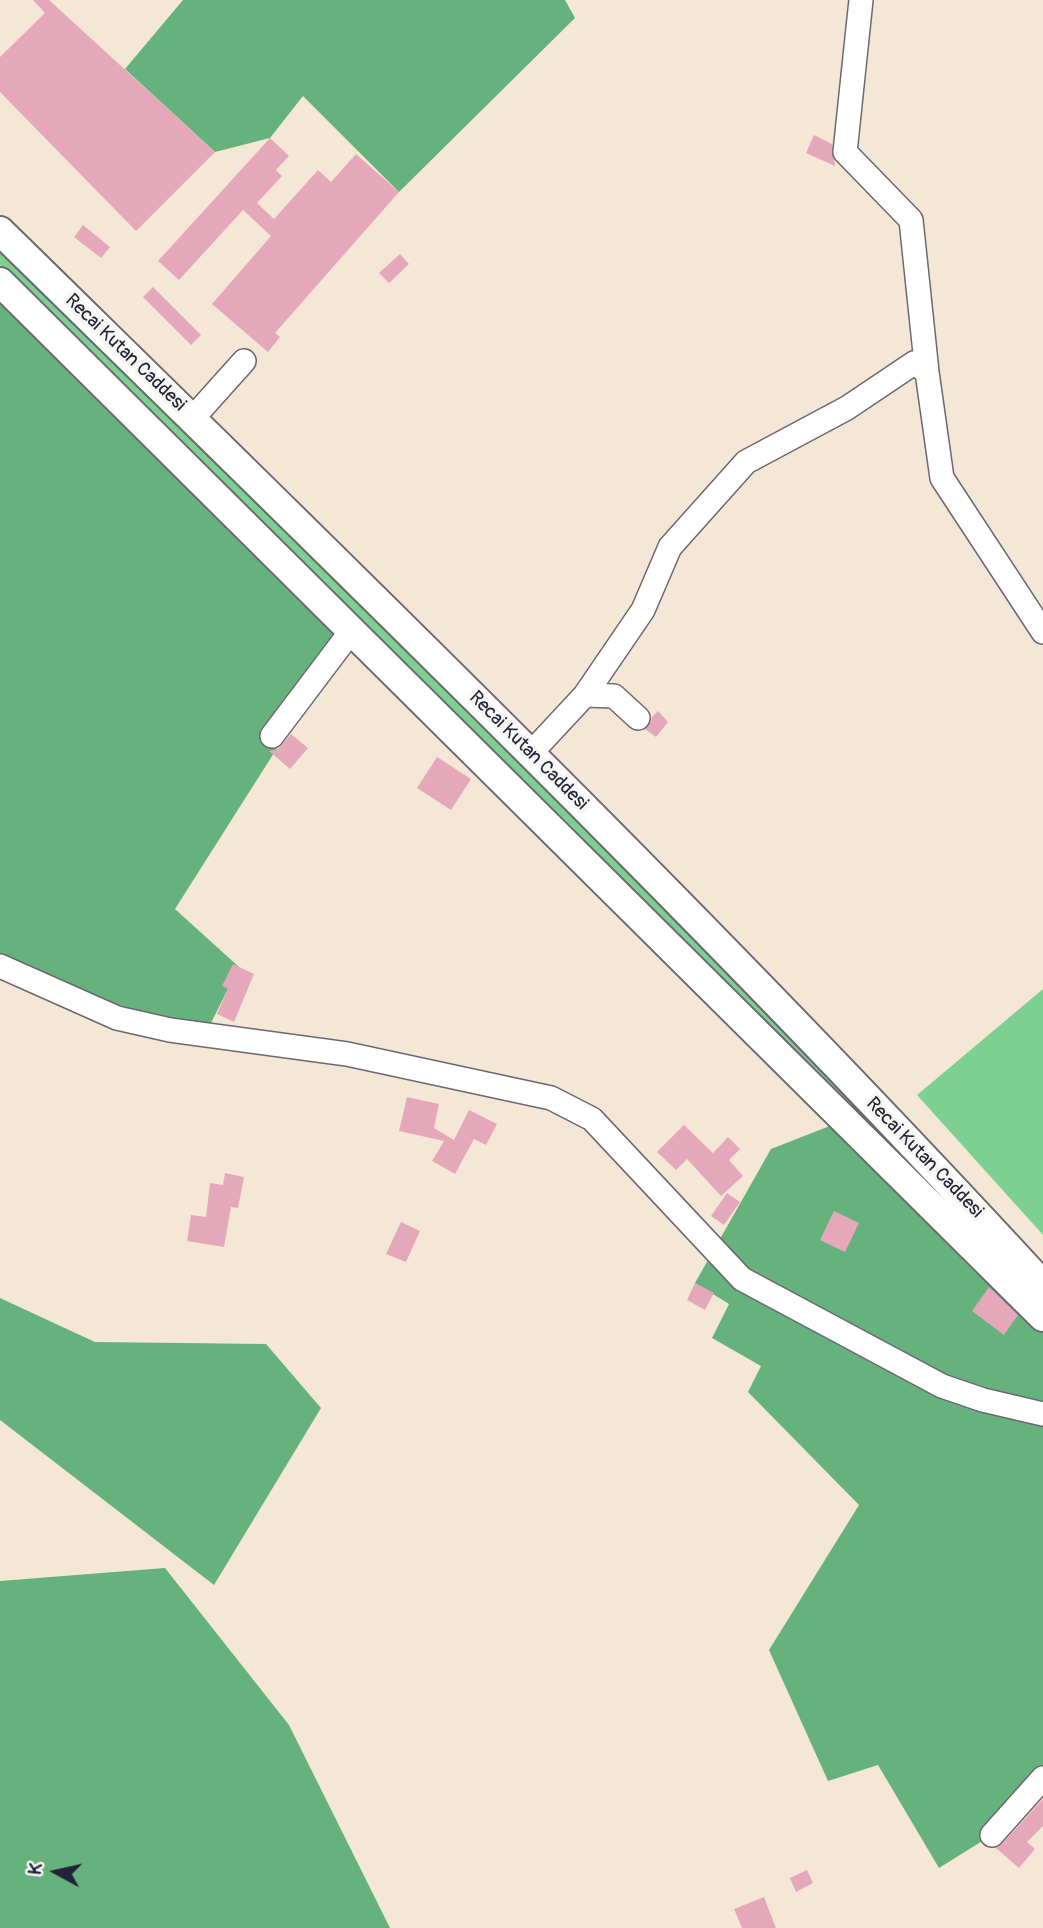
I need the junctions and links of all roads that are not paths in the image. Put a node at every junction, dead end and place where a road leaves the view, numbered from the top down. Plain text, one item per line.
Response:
1 (861, 0) edge
2 (0, 231) edge
3 (0, 282) edge
4 (244, 361) dead end
5 (927, 372) junction
6 (192, 419) junction
7 (352, 630) junction
8 (1043, 632) edge
9 (585, 695) junction
10 (638, 718) dead end
11 (272, 736) dead end
12 (531, 753) junction
13 (0, 965) edge
14 (1043, 1285) edge
15 (1043, 1317) edge
16 (1043, 1414) edge
17 (1043, 1778) edge
18 (992, 1835) dead end

1 - 5 street
2 - 6 main road, Recai Kutan Caddesi
3 - 7 main road, Recai Kutan Caddesi
4 - 6 street
5 - 8 street
5 - 9 street
6 - 12 main road, Recai Kutan Caddesi
7 - 11 street
7 - 15 main road, Recai Kutan Caddesi
9 - 10 street
9 - 12 street
12 - 14 main road, Recai Kutan Caddesi
13 - 16 street
17 - 18 street

